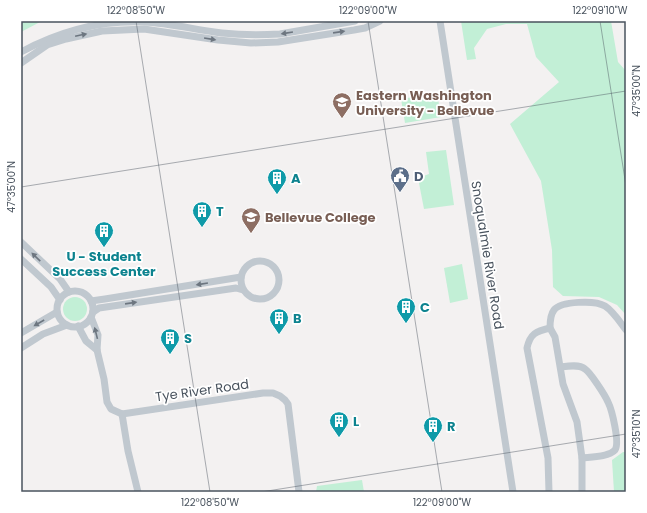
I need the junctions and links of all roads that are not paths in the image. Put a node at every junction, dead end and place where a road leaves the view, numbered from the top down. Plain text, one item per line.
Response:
1 (355, 21) edge
2 (380, 21) edge
3 (440, 21) edge
4 (21, 52) edge
5 (21, 63) edge
6 (21, 242) edge
7 (21, 259) edge
8 (241, 277) junction
9 (243, 290) junction
10 (69, 292) junction
11 (60, 300) junction
12 (91, 301) junction
13 (58, 312) junction
14 (92, 315) junction
15 (67, 325) junction
16 (78, 326) junction
17 (550, 328) junction
18 (626, 330) edge
19 (21, 334) edge
20 (21, 348) edge
21 (97, 350) junction
22 (561, 367) junction
23 (122, 414) junction
24 (582, 458) junction
25 (138, 492) edge
26 (299, 492) edge
27 (513, 492) edge
28 (549, 492) edge
29 (582, 492) edge

1 -> 4 street
5 -> 2 street
3 - 27 street, Snoqualmie River Road
10 -> 6 street
7 - 11 street
8 - 9 street
8 - 9 street
8 -> 12 street
14 -> 9 street
10 - 11 street
10 - 12 street
11 - 13 street
12 - 14 street
13 - 15 street
13 -> 19 street
14 - 16 street
21 -> 14 street
15 - 16 street
15 - 20 street
16 - 21 street
17 - 18 street
17 - 22 street
17 - 28 street
21 - 23 street
22 - 24 street
22 - 24 street
23 - 25 street
23 - 26 street, Tye River Road
24 - 29 street

